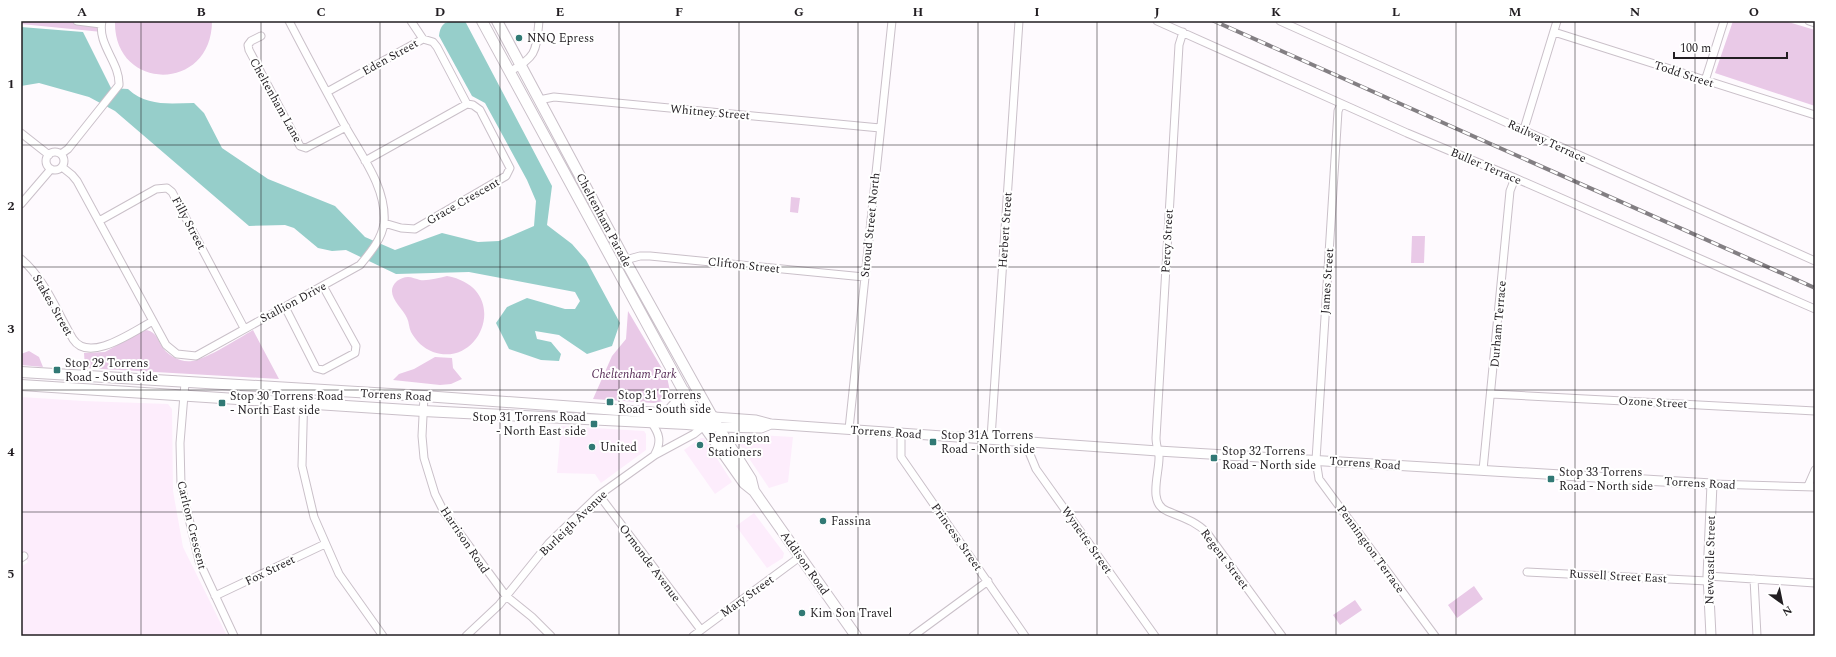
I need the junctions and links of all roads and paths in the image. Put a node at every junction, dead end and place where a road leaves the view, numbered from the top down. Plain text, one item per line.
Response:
1 (77, 21) edge
2 (290, 21) edge
3 (411, 21) edge
4 (482, 21) edge
5 (497, 21) edge
6 (539, 21) edge
7 (892, 21) edge
8 (1019, 21) edge
9 (1156, 21) edge
10 (1280, 21) edge
11 (1557, 21) edge
12 (1724, 21) edge
13 (1809, 21) edge
14 (102, 22) edge
15 (1815, 23) edge
16 (1183, 32) junction
17 (1554, 32) junction
18 (261, 36) dead end
19 (423, 39) junction
20 (521, 65) junction
21 (509, 72) junction
22 (1705, 81) junction
23 (327, 92) junction
24 (539, 100) junction
25 (467, 104) junction
26 (1341, 104) junction
27 (1815, 115) edge
28 (346, 127) junction
29 (880, 128) junction
30 (1524, 129) junction
31 (21, 133) edge
32 (61, 154) junction
33 (49, 155) junction
34 (365, 161) junction
35 (62, 167) junction
36 (51, 169) junction
37 (1515, 178) junction
38 (21, 204) edge
39 (98, 221) junction
40 (384, 223) junction
41 (21, 259) edge
42 (625, 260) junction
43 (1815, 261) edge
44 (864, 277) junction
45 (323, 286) junction
46 (285, 307) junction
47 (1815, 309) edge
48 (153, 321) junction
49 (244, 328) junction
50 (21, 372) edge
51 (185, 383) junction
52 (21, 385) edge
53 (304, 389) junction
54 (684, 391) junction
55 (1491, 394) junction
56 (184, 395) junction
57 (424, 396) junction
58 (493, 401) junction
59 (304, 403) junction
60 (423, 411) junction
61 (1815, 411) edge
62 (496, 414) junction
63 (666, 414) junction
64 (697, 416) junction
65 (714, 417) junction
66 (651, 422) junction
67 (771, 424) junction
68 (704, 426) junction
69 (718, 427) junction
70 (849, 430) junction
71 (901, 433) junction
72 (991, 438) junction
73 (1029, 441) junction
74 (1158, 450) junction
75 (655, 455) junction
76 (1316, 460) junction
77 (1483, 470) junction
78 (1815, 470) edge
79 (1712, 484) junction
80 (1812, 487) edge
81 (754, 491) junction
82 (600, 495) junction
83 (325, 544) junction
84 (801, 556) junction
85 (1527, 572) dead end
86 (1708, 578) junction
87 (1754, 579) junction
88 (988, 581) junction
89 (1815, 583) edge
90 (215, 596) junction
91 (506, 596) junction
92 (701, 630) junction
93 (234, 636) edge
94 (383, 636) edge
95 (466, 636) edge
96 (551, 636) edge
97 (693, 636) edge
98 (856, 636) edge
99 (913, 636) edge
100 (1026, 636) edge
101 (1155, 636) edge
102 (1282, 636) edge
103 (1435, 636) edge
104 (1711, 636) edge
105 (1758, 636) edge

1 - 14 street
2 - 23 street, Stallion Drive
3 - 19 street
4 - 21 main road, Cheltenham Parade
5 - 20 main road, Cheltenham Parade
6 - 20 street
7 - 29 street, Stroud Street North
8 - 72 street, Herbert Street
9 - 16 street, Buller Terrace
10 - 30 street, Railway Terrace
11 - 17 street
12 - 22 street
13 - 15 street
14 - 32 street
16 - 26 street, Buller Terrace
16 - 74 street, Percy Street
17 - 22 street, Todd Street
17 - 30 street
18 - 28 street, Cheltenham Lane
19 - 23 street, Eden Street
19 - 25 street, Eden Street
20 - 21 street
20 - 24 main road, Cheltenham Parade
21 - 54 main road, Cheltenham Parade
22 - 27 street, Todd Street
23 - 28 street, Stallion Drive
24 - 29 street, Whitney Street
24 - 42 main road, Cheltenham Parade
25 - 34 street
25 - 40 street, Grace Crescent
26 - 37 street, Buller Terrace
26 - 76 street, James Street
28 - 34 street, Stallion Drive
29 - 44 street, Stroud Street North
30 - 43 street, Railway Terrace
31 - 33 street
32 - 33 street
32 - 35 street
33 - 36 street
34 - 40 street, Stallion Drive
35 - 36 street
35 - 39 street, Stallion Drive
36 - 38 street
37 - 47 street, Buller Terrace
37 - 55 street, Durham Terrace
39 - 48 street, Stallion Drive
39 - 49 street, Filly Street
40 - 45 street, Stallion Drive
41 - 48 street, Stakes Street
42 - 44 street, Clifton Street
42 - 65 main road, Cheltenham Parade
44 - 70 street, Stroud Street North
45 - 46 street, Stallion Drive
45 - 46 street
46 - 49 street, Stallion Drive
48 - 49 street, Stallion Drive
50 - 51 main road, Torrens Road
51 - 53 main road, Torrens Road
51 - 56 street, Carlton Crescent
52 - 56 main road, Torrens Road
53 - 57 main road, Torrens Road
53 - 59 street
54 - 63 main road
54 - 64 main road, Cheltenham Parade
55 - 61 street, Ozone Street
55 - 77 street, Durham Terrace
56 - 59 main road, Torrens Road
56 - 90 street, Carlton Crescent
57 - 58 main road, Torrens Road
57 - 60 street, Harrison Road
58 - 62 main road
58 - 63 main road, Torrens Road
59 - 60 main road, Torrens Road
59 - 83 street
60 - 62 main road, Torrens Road
60 - 91 street, Harrison Road
62 - 66 main road, Torrens Road
63 - 64 main road, Torrens Road
64 - 65 main road, Torrens Road
64 - 68 main road, Cheltenham Parade
65 - 67 street, Torrens Road
65 - 69 main road, Addison Road
66 - 68 main road, Torrens Road
66 - 75 street
67 - 69 street, Torrens Road
67 - 70 street, Torrens Road
68 - 69 main road, Torrens Road
68 - 75 street, Burleigh Avenue
68 - 81 main road, Addison Road
69 - 81 main road, Addison Road
70 - 71 street, Torrens Road
71 - 72 street, Torrens Road
71 - 88 street, Princess Street
72 - 73 street, Torrens Road
73 - 74 street, Torrens Road
73 - 101 street, Wynette Street
74 - 76 street, Torrens Road
74 - 102 street, Regent Street
75 - 82 street, Burleigh Avenue
76 - 77 street, Torrens Road
76 - 103 street, Pennington Terrace
77 - 79 street, Torrens Road
78 - 80 street
79 - 80 street, Torrens Road
79 - 86 street, Newcastle Street
81 - 84 main road, Addison Road
82 - 91 street, Burleigh Avenue
82 - 92 street, Ormonde Avenue
83 - 90 street, Fox Street
83 - 94 street
84 - 92 street, Mary Street
84 - 98 main road, Addison Road
85 - 86 street, Russell Street East
86 - 87 street, Russell Street East
86 - 104 street, Newcastle Street
87 - 89 street, Russell Street East
87 - 105 street
88 - 99 street
88 - 100 street, Princess Street
90 - 93 street, Carlton Crescent
91 - 95 street, Burleigh Avenue
91 - 96 street, Harrison Road
92 - 97 street, Mary Street

